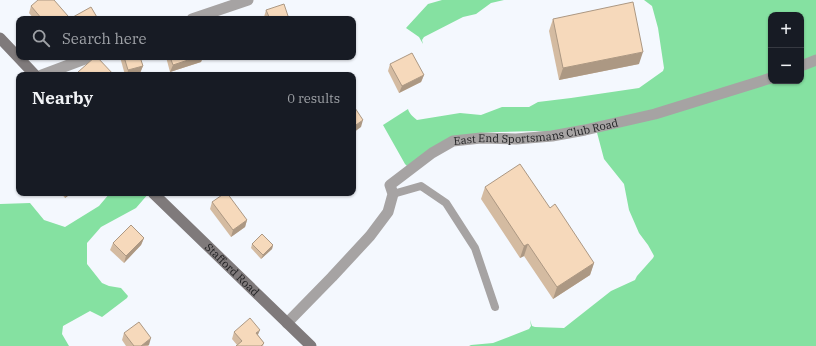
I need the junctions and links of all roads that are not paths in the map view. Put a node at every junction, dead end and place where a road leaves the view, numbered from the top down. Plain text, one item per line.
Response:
1 (248, 0) edge
2 (201, 16) edge
3 (0, 38) edge
4 (16, 55) edge
5 (21, 60) edge
6 (82, 60) edge
7 (816, 60) edge
8 (804, 65) edge
9 (32, 72) edge
10 (50, 72) edge
11 (768, 79) edge
12 (393, 194) junction
13 (156, 196) edge
14 (495, 307) dead end
15 (287, 323) junction
16 (306, 344) edge

1 - 2 street
3 - 4 main road
5 - 9 main road
6 - 10 street
7 - 8 street
11 - 12 street, East End Sportsmans Club Road
12 - 14 lane
12 - 15 street, East End Sportsmans Club Road
13 - 15 main road, Stafford Road
15 - 16 main road, Stafford Road

